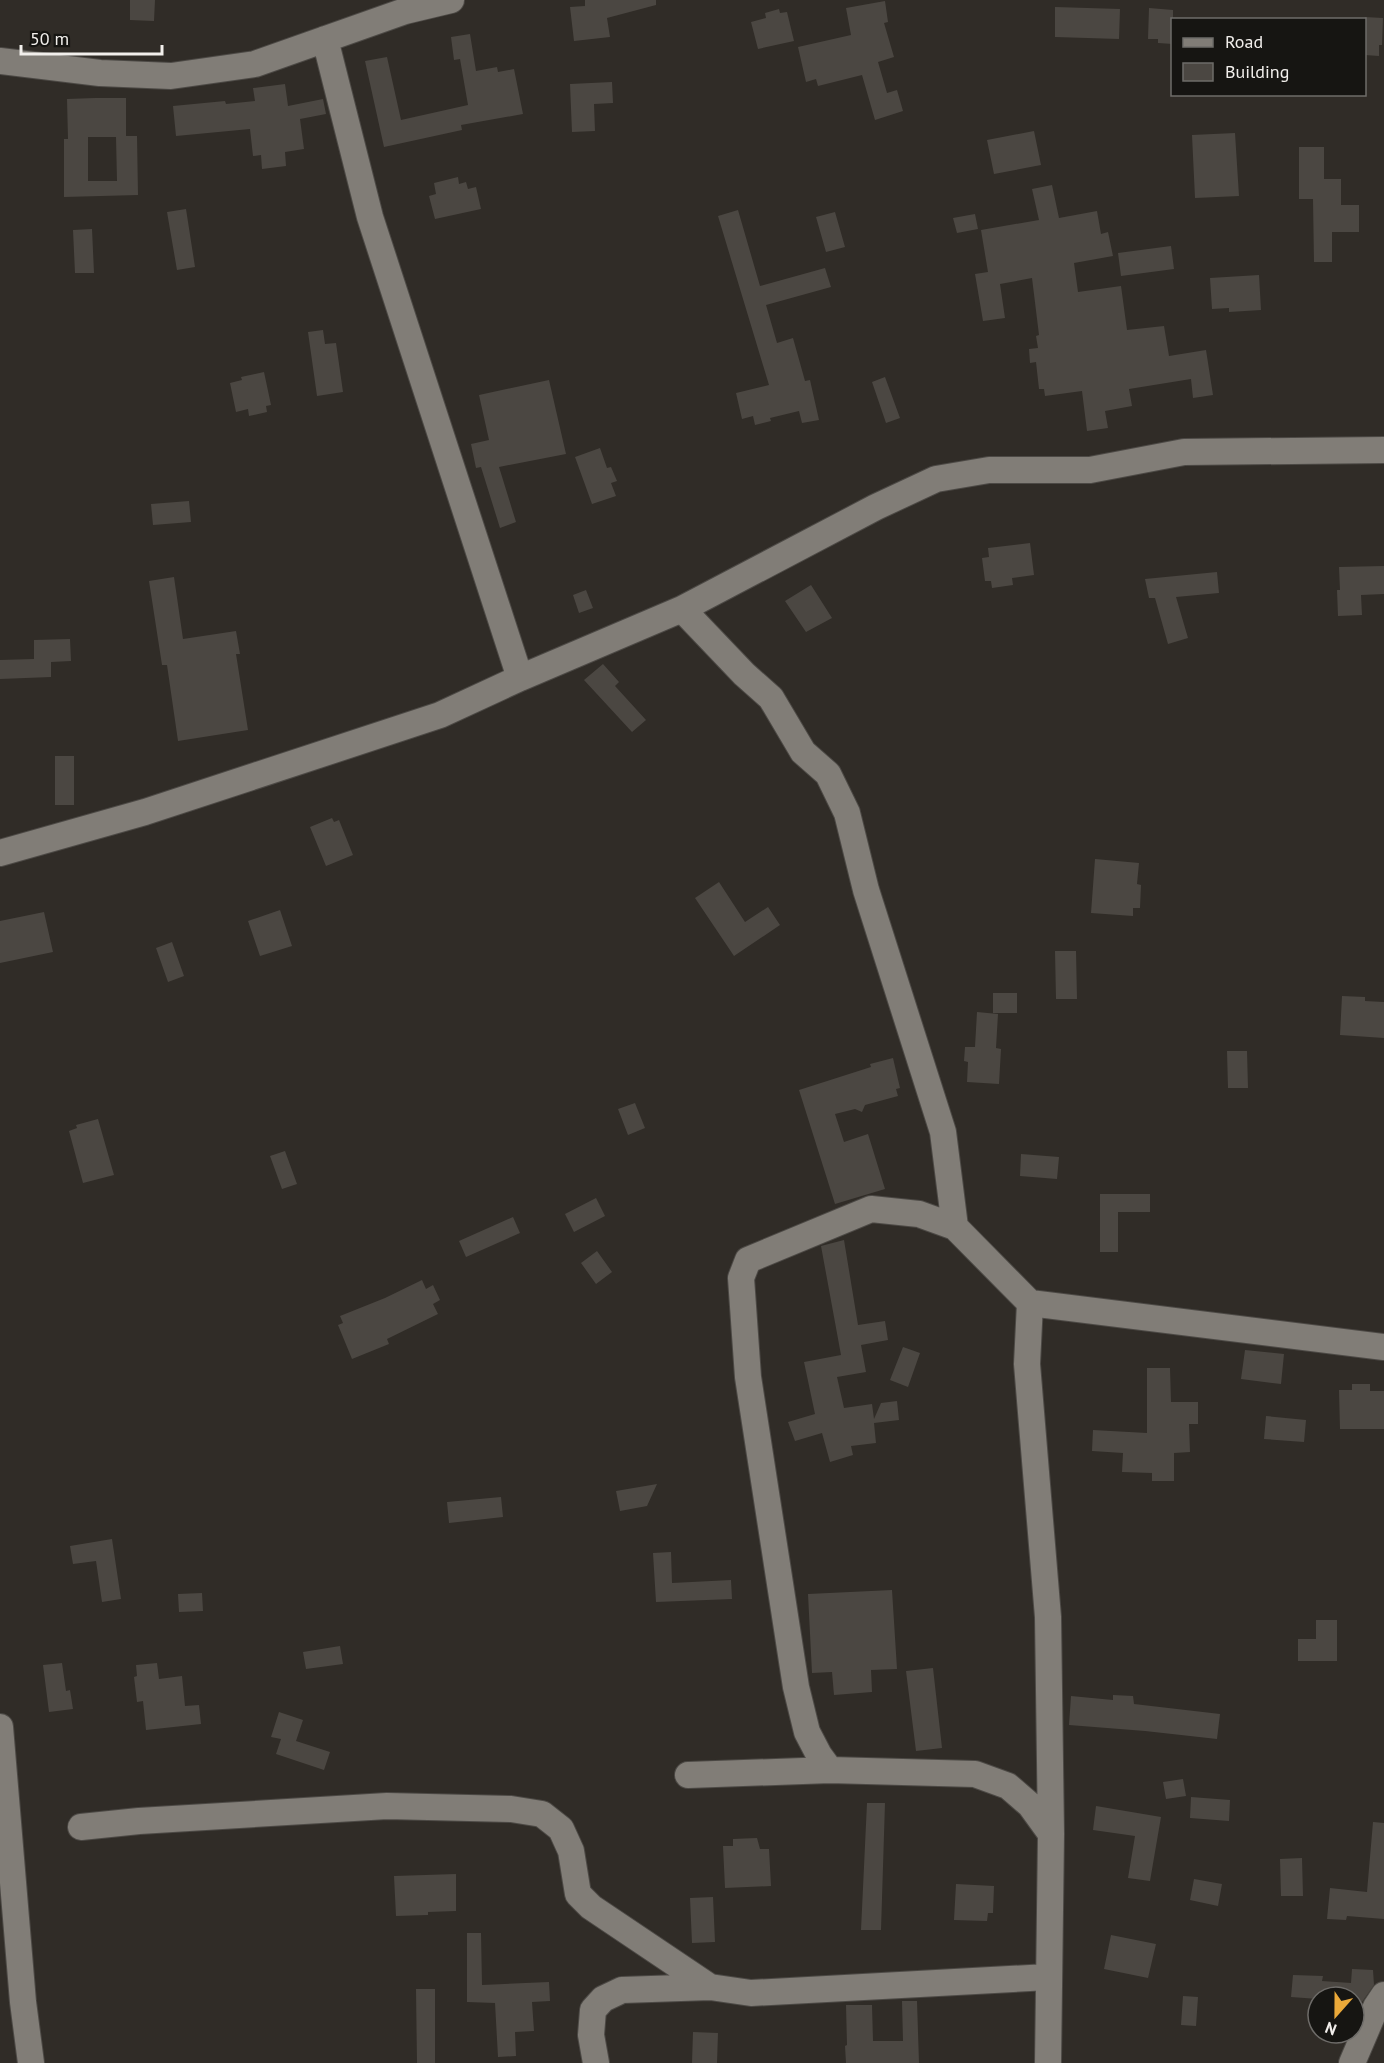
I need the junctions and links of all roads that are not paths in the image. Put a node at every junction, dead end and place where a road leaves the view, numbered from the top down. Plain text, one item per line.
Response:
1 (451, 0) edge
2 (325, 39) junction
3 (0, 61) edge
4 (1384, 450) edge
5 (682, 609) junction
6 (520, 678) junction
7 (0, 853) edge
8 (955, 1227) junction
9 (1030, 1303) junction
10 (1384, 1347) edge
11 (0, 1727) edge
12 (830, 1770) junction
13 (688, 1775) dead end
14 (81, 1827) dead end
15 (1050, 1834) junction
16 (1048, 1977) junction
17 (710, 1987) junction
18 (1384, 1995) edge
19 (31, 2063) edge
20 (596, 2063) edge
21 (1048, 2063) edge
22 (1352, 2063) edge

1 - 2 street
2 - 3 street
2 - 6 street
4 - 5 street
5 - 6 street
5 - 8 street
6 - 7 street
8 - 9 street
8 - 12 street
9 - 10 street
9 - 15 street
11 - 19 street
12 - 13 street
12 - 15 street
14 - 17 street
15 - 16 street
16 - 17 street
16 - 21 street
17 - 20 street
18 - 22 street

